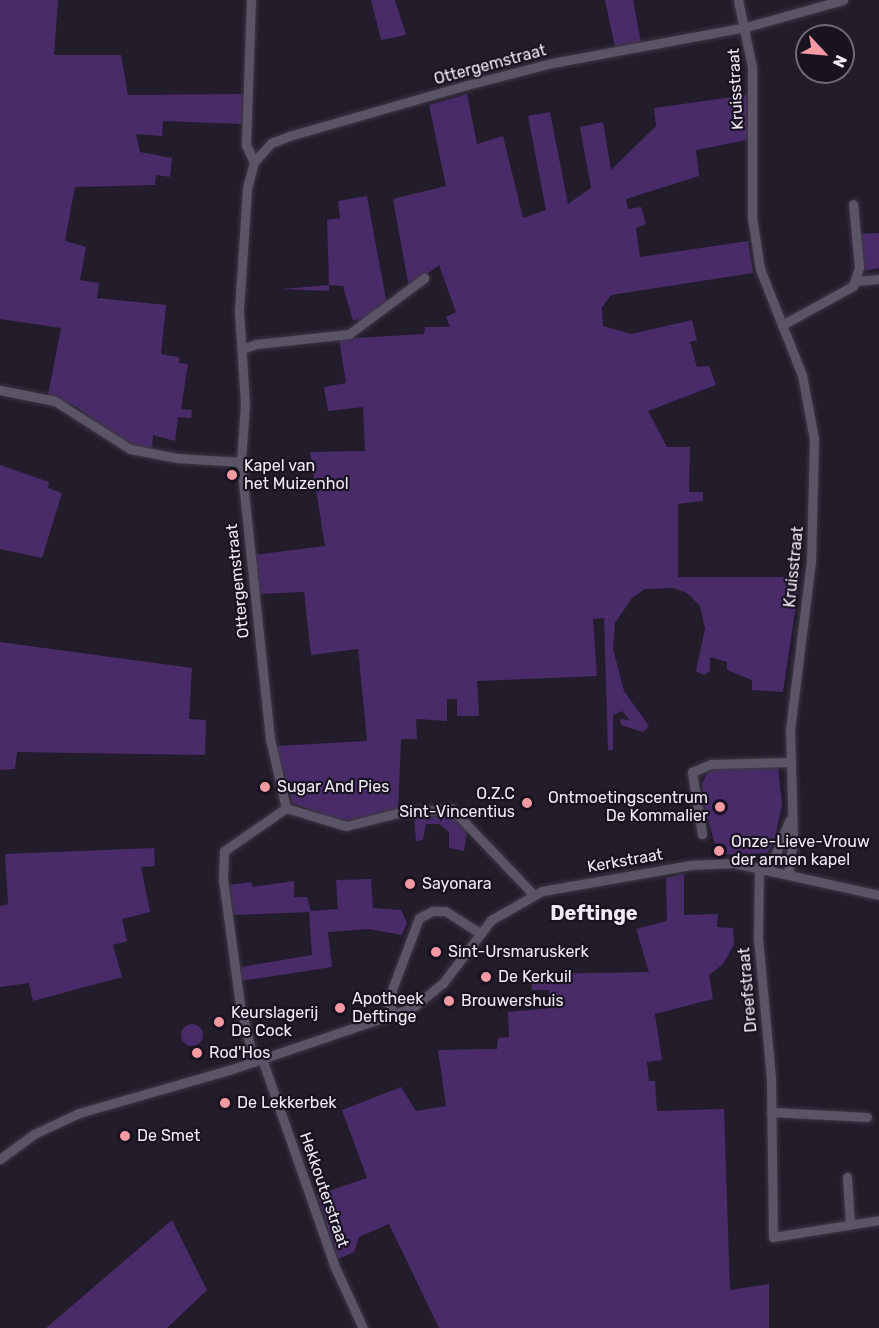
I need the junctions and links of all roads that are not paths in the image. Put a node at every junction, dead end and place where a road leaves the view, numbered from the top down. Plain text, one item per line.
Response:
1 (251, 0) edge
2 (738, 0) edge
3 (843, 0) edge
4 (746, 27) junction
5 (254, 162) junction
6 (853, 204) dead end
7 (424, 278) dead end
8 (879, 279) edge
9 (855, 281) junction
10 (782, 325) junction
11 (242, 349) junction
12 (0, 390) edge
13 (241, 462) junction
14 (789, 762) junction
15 (286, 808) junction
16 (790, 817) junction
17 (702, 834) dead end
18 (759, 866) junction
19 (770, 868) junction
20 (788, 874) junction
21 (533, 894) junction
22 (879, 895) edge
23 (480, 933) junction
24 (395, 1016) junction
25 (258, 1060) junction
26 (771, 1112) junction
27 (867, 1117) dead end
28 (0, 1159) edge
29 (847, 1178) dead end
30 (879, 1220) edge
31 (850, 1225) junction
32 (363, 1328) edge

1 - 5 street, Ottergemstraat
2 - 4 street, Kruisstraat
3 - 4 street, Ottergemstraat
4 - 5 street, Ottergemstraat
4 - 10 street, Kruisstraat
5 - 11 street, Ottergemstraat
6 - 9 street
7 - 11 street
8 - 9 street
9 - 10 street
10 - 14 street, Kruisstraat
11 - 13 street, Ottergemstraat
12 - 13 street
13 - 15 street, Ottergemstraat
14 - 16 street, Kruisstraat
14 - 17 street
15 - 21 street
15 - 25 street
16 - 19 street, Kruisstraat
16 - 20 street, Kruisstraat
18 - 19 street, Kerkstraat
18 - 21 street, Kerkstraat
18 - 26 street, Dreefstraat
19 - 20 street, Kerkstraat
20 - 22 street, Kerkstraat
21 - 23 street, Kerkstraat
23 - 24 street, Kerkstraat
23 - 24 street
24 - 25 street, Kerkstraat
25 - 28 street, Kerkstraat
25 - 32 street, Hekkouterstraat
26 - 27 street
26 - 31 street, Dreefstraat
29 - 31 street
30 - 31 street, Dreefstraat

